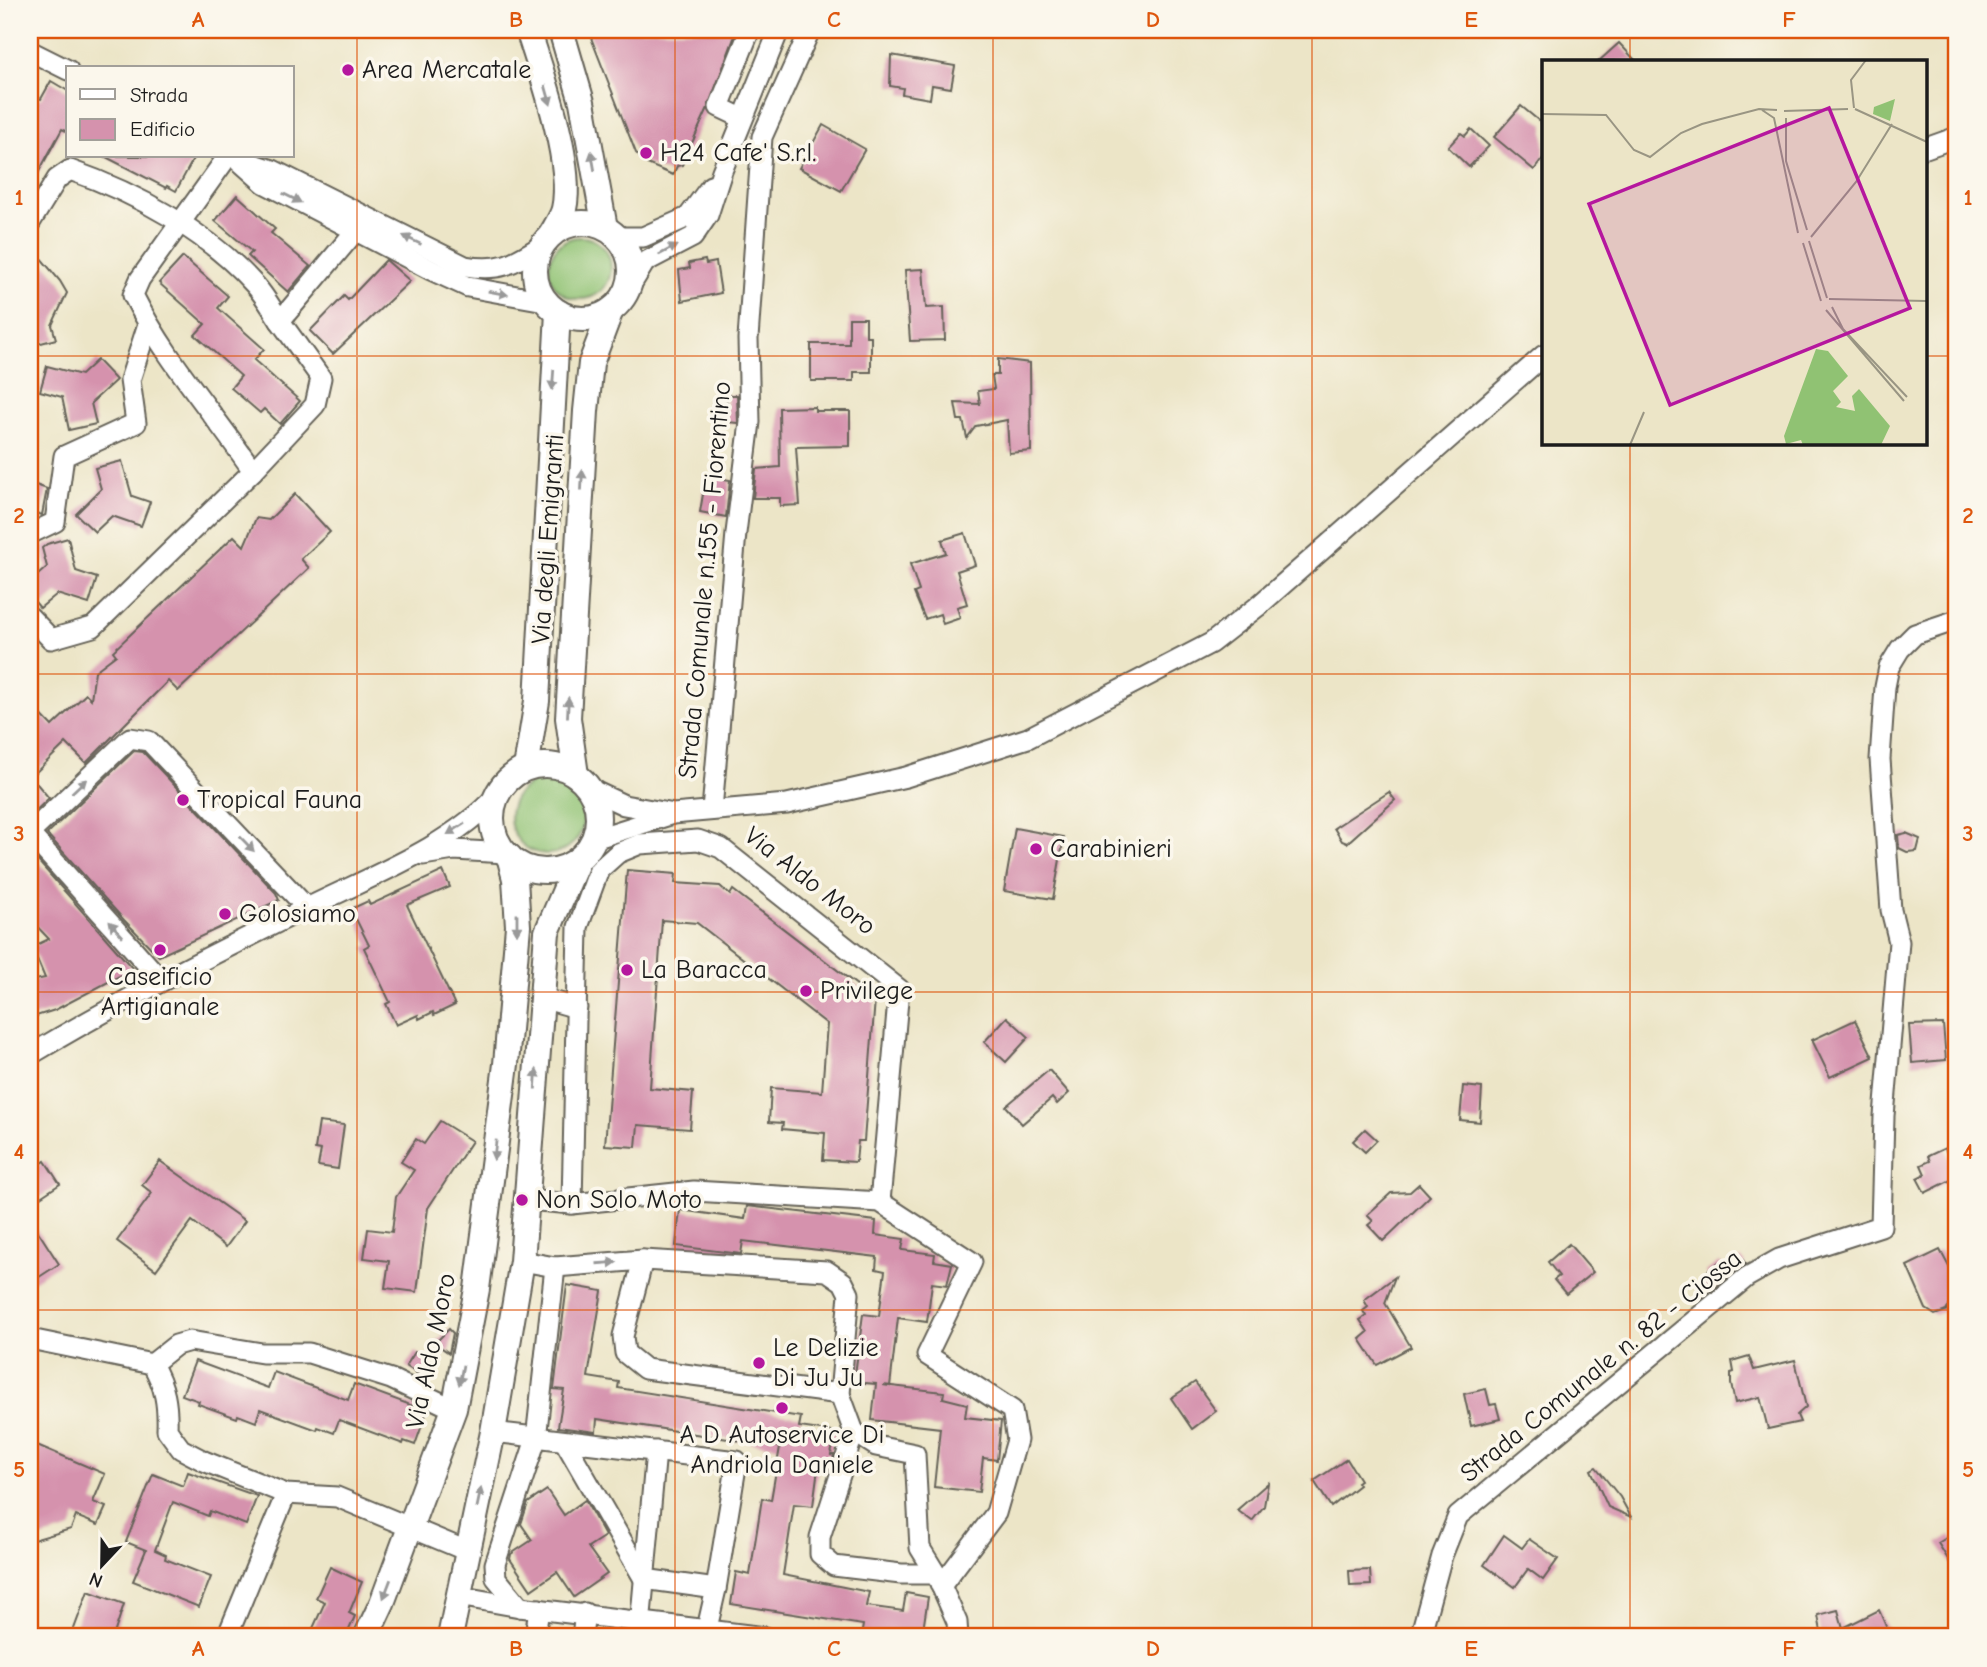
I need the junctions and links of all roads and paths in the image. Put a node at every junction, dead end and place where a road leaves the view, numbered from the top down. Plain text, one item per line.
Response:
1 (528, 30) edge
2 (561, 30) edge
3 (750, 30) edge
4 (779, 30) edge
5 (810, 30) edge
6 (30, 51) edge
7 (66, 69) edge
8 (742, 118) junction
9 (1957, 137) edge
10 (1927, 148) edge
11 (231, 158) edge
12 (233, 158) edge
13 (722, 171) junction
14 (180, 222) junction
15 (30, 223) edge
16 (361, 224) junction
17 (611, 233) junction
18 (547, 239) junction
19 (617, 304) junction
20 (551, 307) junction
21 (280, 321) junction
22 (148, 324) junction
23 (1542, 357) edge
24 (253, 471) junction
25 (30, 534) edge
26 (30, 617) edge
27 (1957, 620) edge
28 (526, 768) junction
29 (583, 782) junction
30 (498, 794) junction
31 (712, 810) junction
32 (673, 814) junction
33 (30, 833) edge
34 (594, 839) junction
35 (507, 855) junction
36 (408, 858) junction
37 (578, 860) junction
38 (307, 908) junction
39 (161, 980) junction
40 (542, 998) junction
41 (577, 1008) junction
42 (30, 1055) edge
43 (527, 1200) junction
44 (880, 1202) junction
45 (572, 1204) junction
46 (643, 1260) junction
47 (522, 1261) junction
48 (555, 1267) junction
49 (30, 1339) edge
50 (152, 1364) junction
51 (840, 1394) junction
52 (454, 1409) junction
53 (493, 1432) junction
54 (854, 1432) junction
55 (536, 1439) junction
56 (565, 1442) junction
57 (656, 1451) junction
58 (286, 1494) junction
59 (411, 1527) junction
60 (467, 1551) junction
61 (644, 1578) junction
62 (939, 1580) junction
63 (716, 1589) junction
64 (458, 1596) junction
65 (529, 1608) junction
66 (585, 1613) junction
67 (639, 1629) edge
68 (706, 1633) edge
69 (227, 1637) edge
70 (366, 1637) edge
71 (450, 1637) edge
72 (536, 1637) edge
73 (582, 1637) edge
74 (765, 1637) edge
75 (958, 1637) edge
76 (1420, 1637) edge

1 -> 18 main road, Via degli Emigranti
17 -> 2 main road, Via degli Emigranti
3 - 8 street
4 - 8 street
5 - 31 street, Strada Comunale n.155 - Fiorentino
6 - 7 street
8 - 13 street
9 - 10 street
11 - 14 street
12 - 16 street
13 - 17 street
19 -> 13 street
14 - 15 street
14 - 21 street
14 - 22 street
18 -> 16 street
16 -> 20 street
16 - 21 street
17 - 18 main road
17 - 19 main road, Via degli Emigranti
18 - 20 main road, Via degli Emigranti
19 - 20 main road
29 -> 19 main road, Via degli Emigranti
20 -> 28 main road, Via degli Emigranti
21 - 24 street
22 - 24 street
22 - 25 street
23 - 31 street
24 - 26 street
27 - 76 street, Strada Comunale n. 82 - Ciossa
28 - 29 main road
28 - 30 main road
29 - 32 street
29 - 34 main road
30 - 35 main road
30 -> 36 street
31 - 32 street
32 - 34 street
33 -> 38 street
39 -> 33 street
34 - 37 main road
35 - 36 street
35 - 37 main road
35 -> 52 main road, Via Aldo Moro
36 - 38 street
37 - 40 main road
38 - 39 street
39 - 42 street
40 - 41 street
43 -> 40 main road
41 - 44 street, Via Aldo Moro
41 - 45 street, Via Aldo Moro
43 - 45 street
43 - 47 main road
44 - 45 street
44 - 62 street
48 -> 46 street
46 - 51 street
46 - 51 street
47 - 48 street
47 - 53 main road
48 - 55 street
49 - 50 street
50 - 52 street
50 - 58 street
51 - 54 street
52 - 59 main road, Via Aldo Moro
53 - 55 street
60 -> 53 main road
54 - 62 street
54 - 62 street
55 - 56 street
55 - 65 street
56 - 57 street
56 - 61 street
57 - 61 street
57 - 63 street
58 - 59 street
58 - 69 street
59 - 60 street
59 -> 70 main road, Via Aldo Moro
60 - 64 main road
61 - 63 street
61 - 67 street
62 - 75 street
63 - 68 street
64 - 65 street
64 - 71 main road
65 - 66 street
65 - 72 street
66 - 67 street
66 - 73 street
67 - 68 street
68 - 74 street

